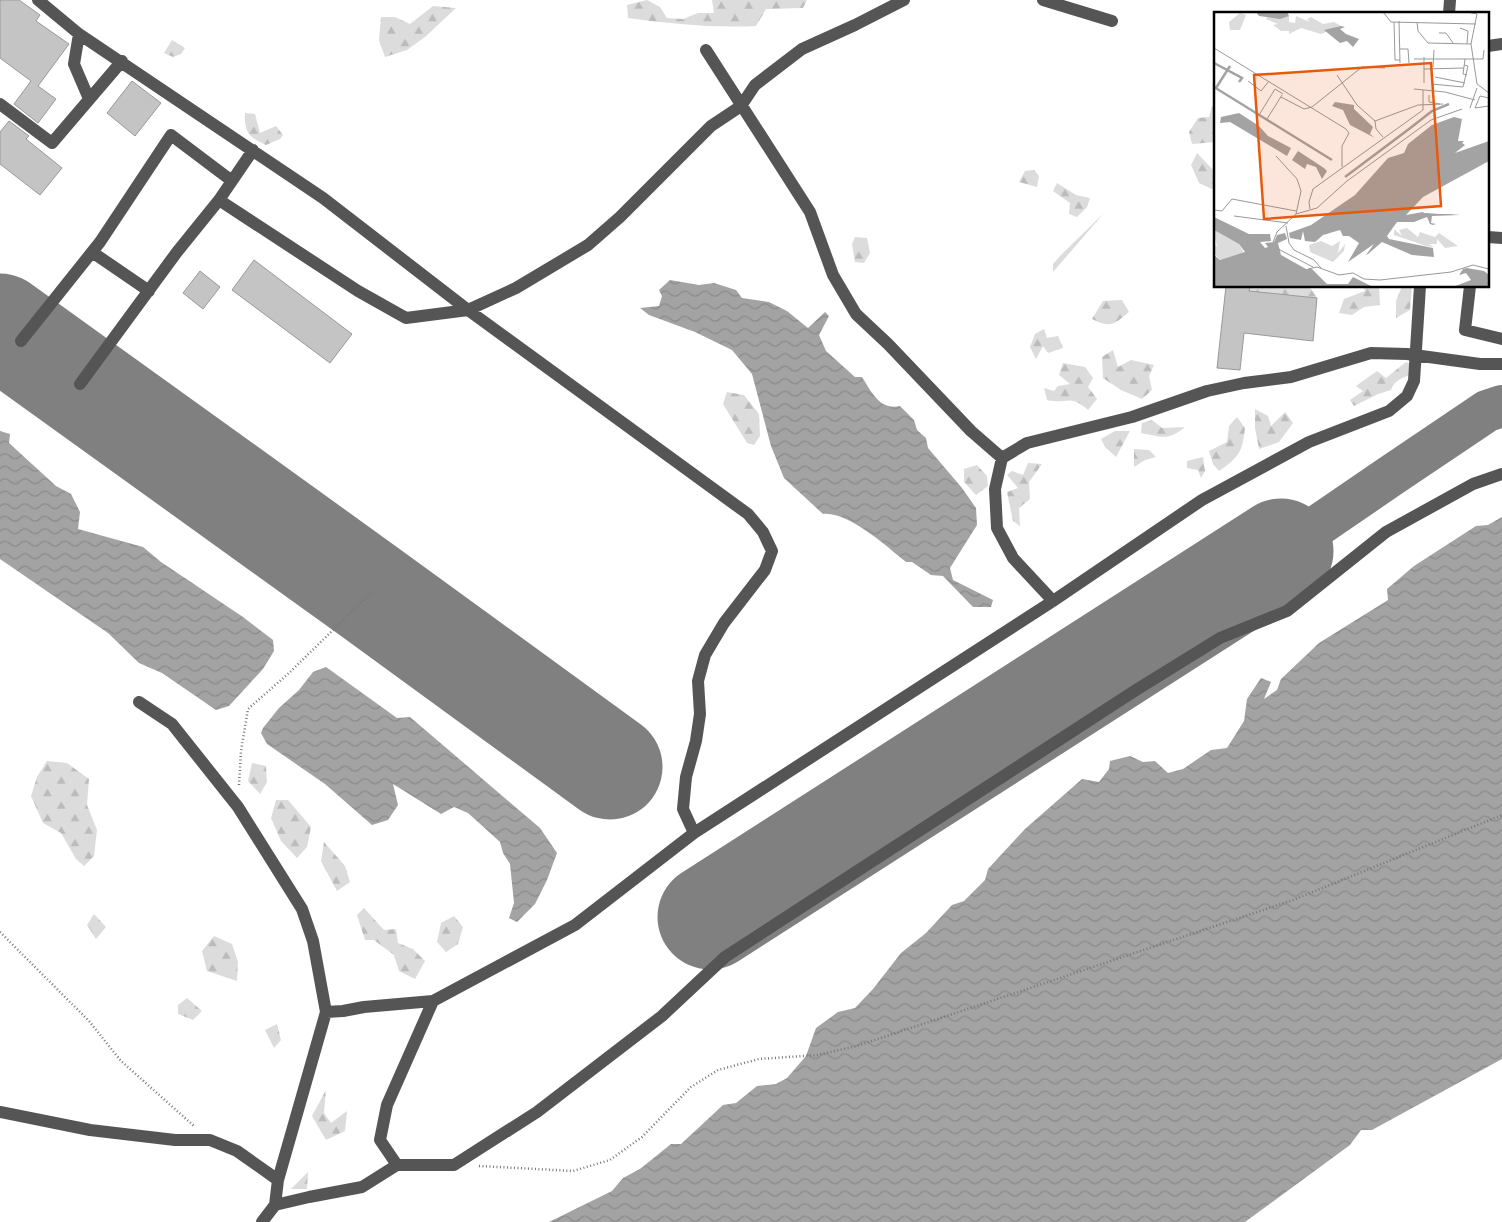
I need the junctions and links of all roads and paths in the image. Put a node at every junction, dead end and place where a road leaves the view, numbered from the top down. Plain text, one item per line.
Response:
1 (38, 0) edge
2 (904, 0) edge
3 (1043, 0) edge
4 (1112, 21) dead end
5 (79, 34) junction
6 (706, 50) dead end
7 (122, 61) junction
8 (90, 99) junction
9 (0, 104) edge
10 (741, 106) junction
11 (253, 150) junction
12 (232, 181) junction
13 (219, 200) junction
14 (92, 252) junction
15 (1420, 288) edge
16 (1470, 288) edge
17 (149, 291) junction
18 (468, 310) junction
19 (1502, 339) edge
20 (21, 341) dead end
21 (1416, 355) junction
22 (1502, 364) edge
23 (80, 384) dead end
24 (1002, 458) junction
25 (1502, 474) edge
26 (371, 592) dead end
27 (1053, 601) junction
28 (139, 702) dead end
29 (238, 807) junction
30 (1502, 815) edge
31 (694, 832) junction
32 (0, 932) edge
33 (433, 1001) junction
34 (326, 1012) junction
35 (0, 1112) edge
36 (210, 1140) junction
37 (454, 1165) junction
38 (398, 1166) junction
39 (278, 1180) junction
40 (275, 1205) junction
41 (262, 1222) edge

1 - 5 lane
2 - 10 lane
3 - 4 lane
5 - 7 lane
5 - 8 lane
6 - 10 lane
7 - 8 lane
7 - 11 lane
8 - 9 lane
10 - 18 lane
10 - 24 lane
11 - 12 lane
11 - 18 lane
12 - 13 lane
12 - 14 lane
13 - 17 lane
13 - 18 lane
14 - 17 lane
14 - 20 lane
15 - 21 lane
16 - 19 lane
17 - 23 lane
18 - 31 lane
21 - 22 lane
21 - 24 lane
21 - 27 lane
24 - 27 lane
25 - 37 lane
26 - 29 path
27 - 31 lane
28 - 29 lane
29 - 34 lane
30 - 37 path
31 - 33 lane
32 - 36 path
33 - 34 lane
33 - 38 lane
34 - 39 lane
35 - 36 lane
36 - 39 lane
37 - 38 lane
38 - 40 lane
39 - 40 lane
40 - 41 lane

